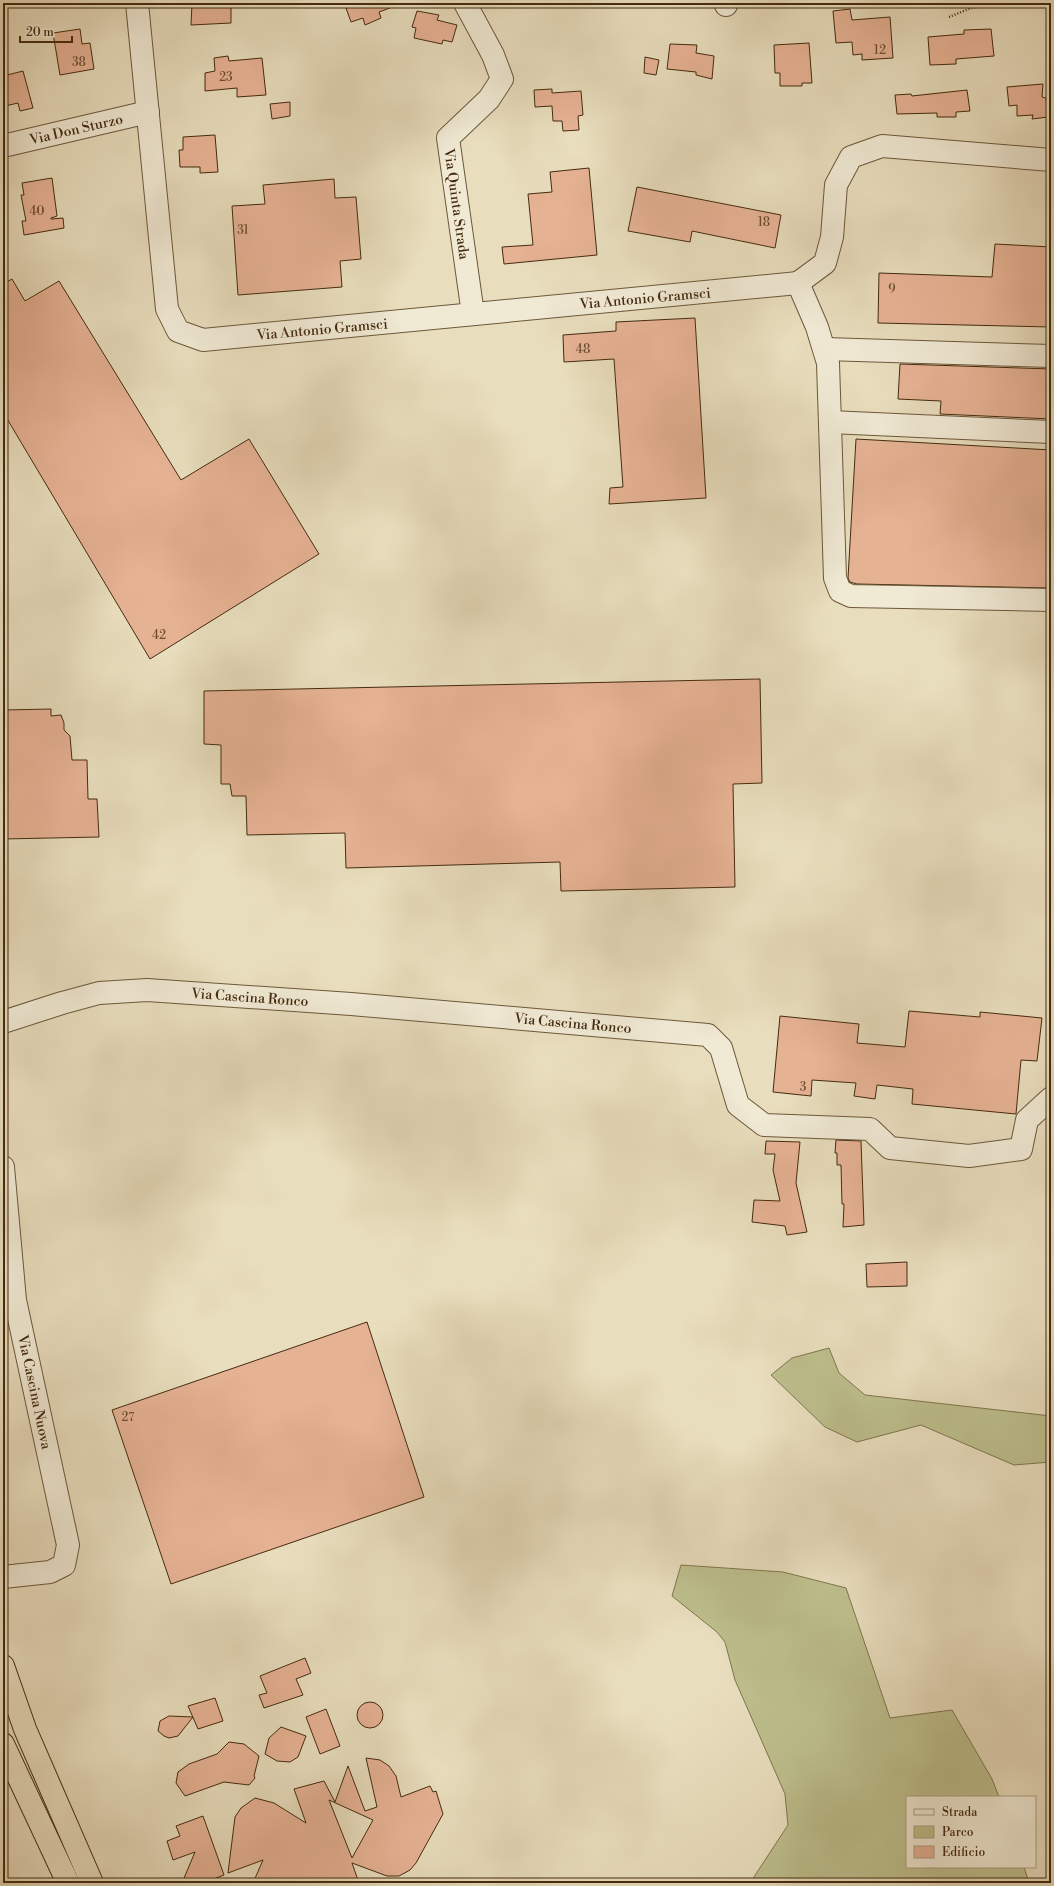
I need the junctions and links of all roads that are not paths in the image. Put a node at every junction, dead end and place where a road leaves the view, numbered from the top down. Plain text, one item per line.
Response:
1 (137, 3) edge
2 (465, 3) edge
3 (148, 112) junction
4 (3, 146) edge
5 (1051, 160) edge
6 (798, 283) junction
7 (473, 314) junction
8 (825, 349) junction
9 (1051, 356) edge
10 (830, 422) junction
11 (1051, 432) edge
12 (1051, 600) edge
13 (3, 1022) edge
14 (1051, 1098) edge
15 (3, 1167) edge
16 (3, 1577) edge
17 (3, 1666) edge
18 (3, 1744) edge
19 (68, 1883) edge
20 (92, 1883) edge

1 - 3 street, Via Antonio Gramsci
2 - 7 street, Via Quinta Strada
3 - 4 street, Via Don Sturzo
3 - 7 street, Via Antonio Gramsci
5 - 6 street
6 - 7 street, Via Antonio Gramsci
6 - 8 street
8 - 9 street
8 - 10 street
10 - 11 street
10 - 12 street
13 - 14 street, Via Cascina Ronco
15 - 16 street, Via Cascina Nuova
17 - 20 highway
18 - 19 highway

